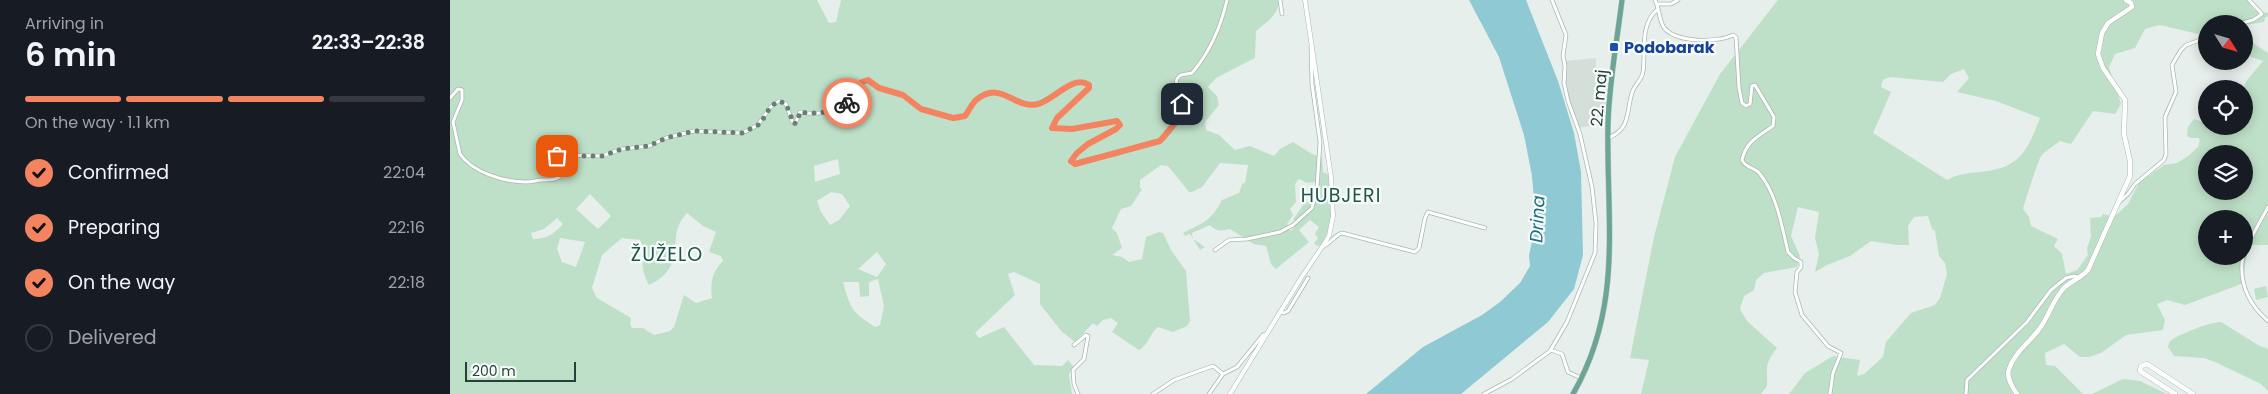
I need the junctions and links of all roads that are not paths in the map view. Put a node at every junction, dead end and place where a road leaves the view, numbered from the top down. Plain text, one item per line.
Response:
1 (1227, 0) edge
2 (1280, 0) edge
3 (1304, 0) edge
4 (1552, 0) edge
5 (1622, 0) edge
6 (1655, 0) edge
7 (1678, 0) edge
8 (2126, 0) edge
9 (2249, 0) edge
10 (1657, 4) junction
11 (1658, 9) junction
12 (1282, 14) dead end
13 (2253, 20) edge
14 (2198, 41) edge
15 (1311, 42) junction
16 (450, 98) edge
17 (1608, 139) junction
18 (2119, 202) junction
19 (2268, 207) edge
20 (1485, 228) dead end
21 (1322, 247) junction
22 (1214, 250) dead end
23 (1308, 278) dead end
24 (2081, 278) junction
25 (1279, 312) junction
26 (2268, 321) edge
27 (1266, 334) junction
28 (1074, 345) dead end
29 (1551, 350) junction
30 (1223, 374) junction
31 (1582, 378) junction
32 (1078, 394) edge
33 (1153, 394) edge
34 (1209, 394) edge
35 (1230, 394) edge
36 (1484, 394) edge
37 (1573, 394) edge
38 (1830, 394) edge
39 (1966, 394) edge
40 (2017, 394) edge
41 (2174, 394) edge
42 (2193, 394) edge

1 - 16 street
2 - 12 street
3 - 15 street
4 - 29 street
5 - 17 main road, 22. maj
6 - 10 street
7 - 10 street
8 - 18 main road
9 - 13 street
10 - 11 street
11 - 17 street, 22. maj
11 - 38 street
14 - 18 street
15 - 21 street
15 - 22 street
17 - 31 main road, 22. maj
18 - 24 main road
19 - 26 street
20 - 21 street
21 - 25 street
23 - 25 street
24 - 39 street
24 - 40 main road
25 - 27 street
27 - 30 street
27 - 35 street
28 - 32 street
29 - 31 street
29 - 36 street
30 - 33 street
30 - 34 street
31 - 37 main road, 22. maj
41 - 42 main road

